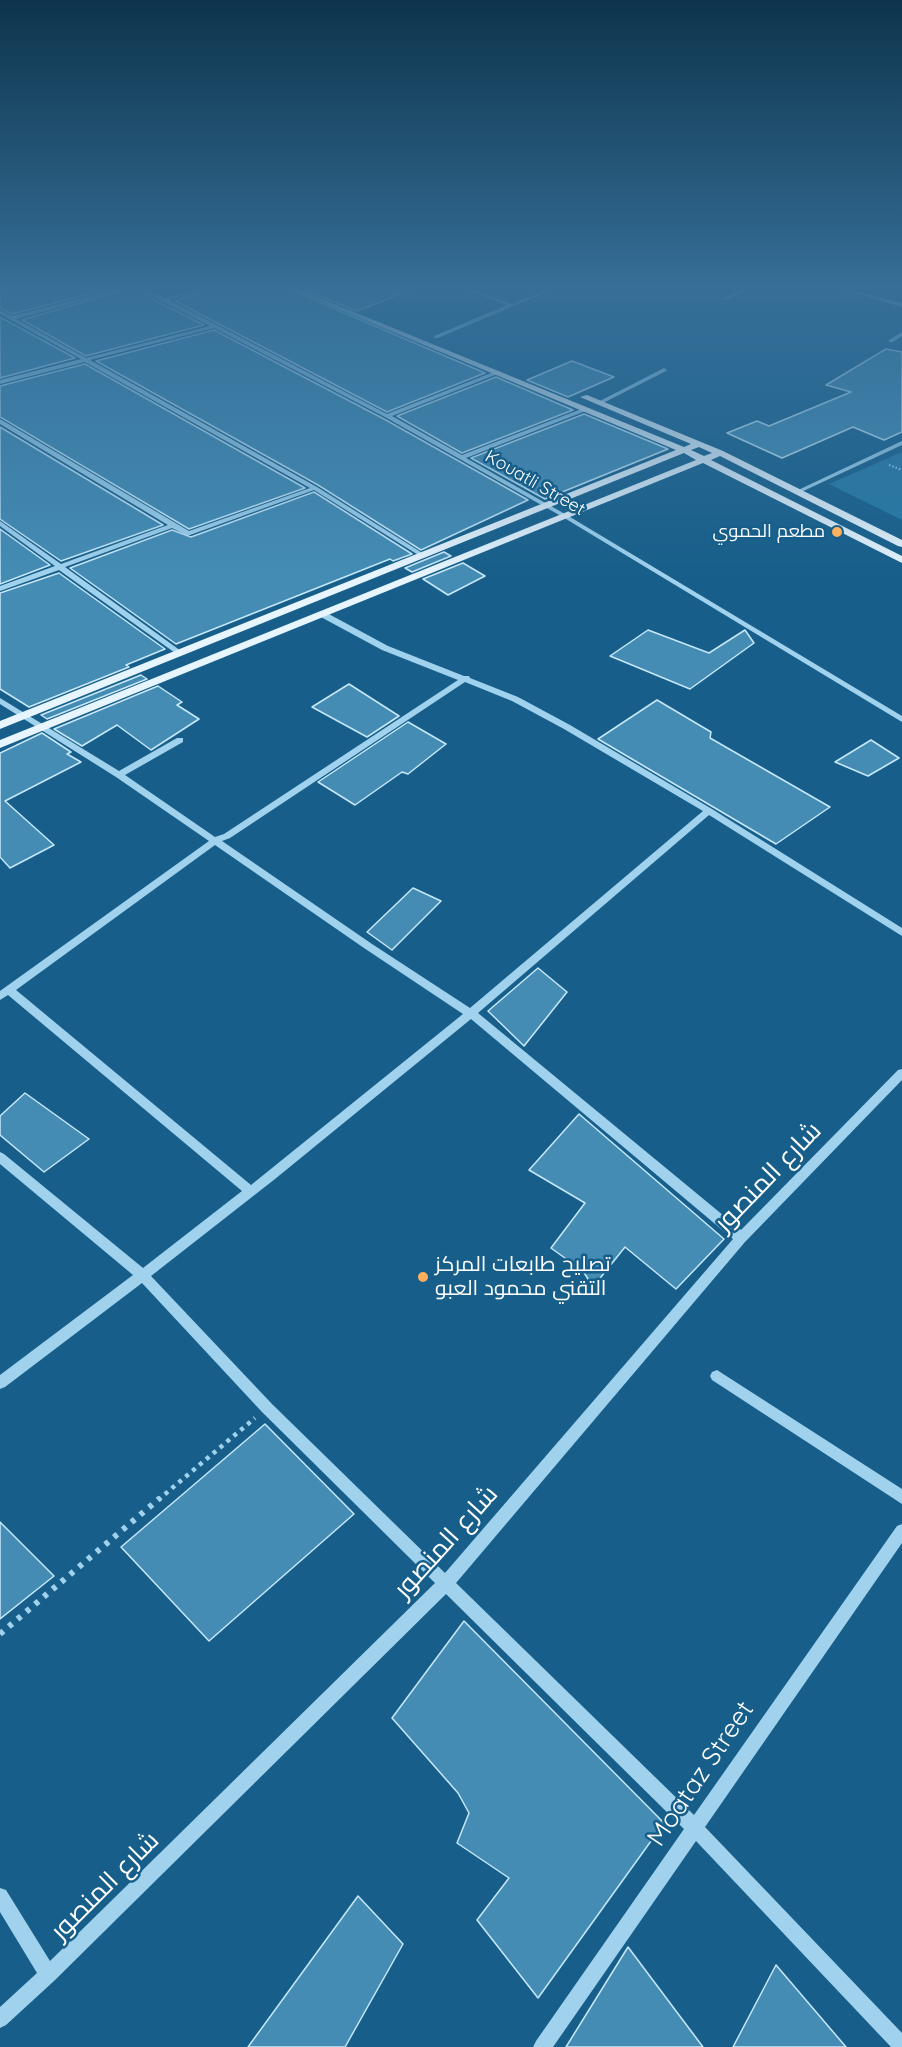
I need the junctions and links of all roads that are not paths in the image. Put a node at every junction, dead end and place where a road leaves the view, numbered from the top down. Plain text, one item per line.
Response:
1 (127, 385) edge
2 (327, 385) edge
3 (466, 385) edge
4 (528, 385) edge
5 (635, 385) edge
6 (577, 394) dead end
7 (599, 403) junction
8 (586, 409) junction
9 (387, 416) junction
10 (0, 421) edge
11 (902, 443) edge
12 (699, 444) junction
13 (684, 450) junction
14 (720, 453) junction
15 (461, 458) junction
16 (703, 459) junction
17 (315, 488) junction
18 (797, 492) junction
19 (546, 506) junction
20 (563, 515) junction
21 (0, 523) edge
22 (173, 525) junction
23 (902, 544) edge
24 (422, 555) junction
25 (902, 561) edge
26 (62, 567) junction
27 (0, 589) edge
28 (322, 614) junction
29 (178, 653) junction
30 (466, 678) junction
31 (0, 700) edge
32 (22, 714) junction
33 (902, 720) edge
34 (0, 725) edge
35 (40, 726) junction
36 (180, 740) dead end
37 (0, 744) edge
38 (119, 775) junction
39 (709, 811) junction
40 (216, 840) junction
41 (901, 931) edge
42 (4, 993) edge
43 (470, 1013) junction
44 (902, 1073) edge
45 (0, 1157) edge
46 (250, 1191) junction
47 (741, 1238) junction
48 (144, 1277) junction
49 (717, 1377) dead end
50 (0, 1383) edge
51 (902, 1497) edge
52 (902, 1530) edge
53 (445, 1584) junction
54 (694, 1827) junction
55 (0, 1896) edge
56 (48, 1975) junction
57 (0, 2019) edge
58 (902, 2046) edge
59 (542, 2047) edge

1 - 17 street
2 - 9 street, Kouatli Street
3 - 9 street
4 - 8 main road
5 - 7 street
6 - 7 main road
7 - 12 main road
8 - 13 main road
8 - 15 street
9 - 15 street, Kouatli Street
10 - 22 street
11 - 18 street
12 - 13 main road
12 - 14 main road
13 - 16 main road
13 - 19 main road
14 - 16 main road
14 - 18 main road
15 - 19 street, Kouatli Street
16 - 20 main road
16 - 25 main road
17 - 22 street
17 - 24 street
18 - 23 main road
19 - 20 street, Kouatli Street
19 - 24 main road
20 - 28 main road
20 - 33 street, Kouatli Street
21 - 26 street
22 - 26 street
24 - 29 main road
26 - 27 street
26 - 29 street
28 - 30 street
28 - 35 main road
29 - 32 main road
30 - 39 street
30 - 40 street
31 - 32 street
32 - 34 main road
32 - 35 street
35 - 37 main road
35 - 38 street
36 - 38 street
38 - 40 street
39 - 41 street
39 - 43 street
40 - 42 street
40 - 43 street
42 - 46 street
43 - 46 street
43 - 47 street
44 - 47 street, شارع المنصور
45 - 48 street
46 - 48 street
47 - 53 street, شارع المنصور
48 - 50 street
48 - 53 street
49 - 51 street
52 - 54 street, Moataz Street
53 - 54 street
53 - 56 street, شارع المنصور
54 - 58 street
54 - 59 street, Moataz Street
55 - 56 street
56 - 57 street, شارع المنصور

